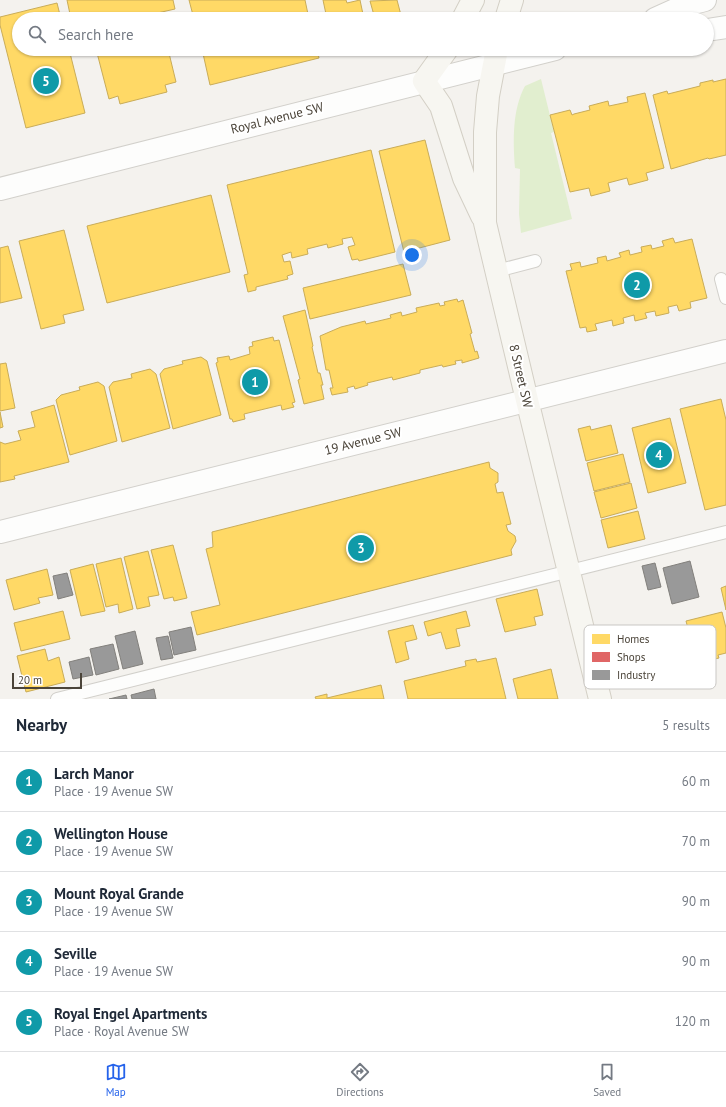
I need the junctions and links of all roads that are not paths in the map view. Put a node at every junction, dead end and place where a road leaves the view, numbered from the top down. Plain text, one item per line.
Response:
1 (473, 0) edge
2 (512, 0) edge
3 (705, 0) edge
4 (467, 12) edge
5 (508, 12) edge
6 (670, 12) edge
7 (726, 27) edge
8 (714, 29) edge
9 (442, 56) edge
10 (495, 56) edge
11 (424, 81) junction
12 (0, 189) edge
13 (485, 223) junction
14 (535, 261) dead end
15 (497, 271) junction
16 (721, 279) dead end
17 (726, 298) edge
18 (726, 351) edge
19 (527, 400) junction
20 (0, 532) edge
21 (726, 532) edge
22 (569, 571) junction
23 (584, 633) edge
24 (598, 689) edge
25 (57, 699) edge
26 (600, 699) edge

1 - 4 street
2 - 5 street
3 - 6 street
7 - 8 street
9 - 11 street
10 - 11 street, Royal Avenue SW
10 - 13 street, 8 Street SW
11 - 12 street, Royal Avenue SW
11 - 13 street
13 - 15 street, 8 Street SW
14 - 15 lane
15 - 19 street, 8 Street SW
16 - 17 lane
18 - 19 street, 19 Avenue SW
19 - 20 street, 19 Avenue SW
19 - 22 street, 8 Street SW
21 - 22 lane
22 - 23 street, 8 Street SW
22 - 25 lane
24 - 26 street, 8 Street SW

